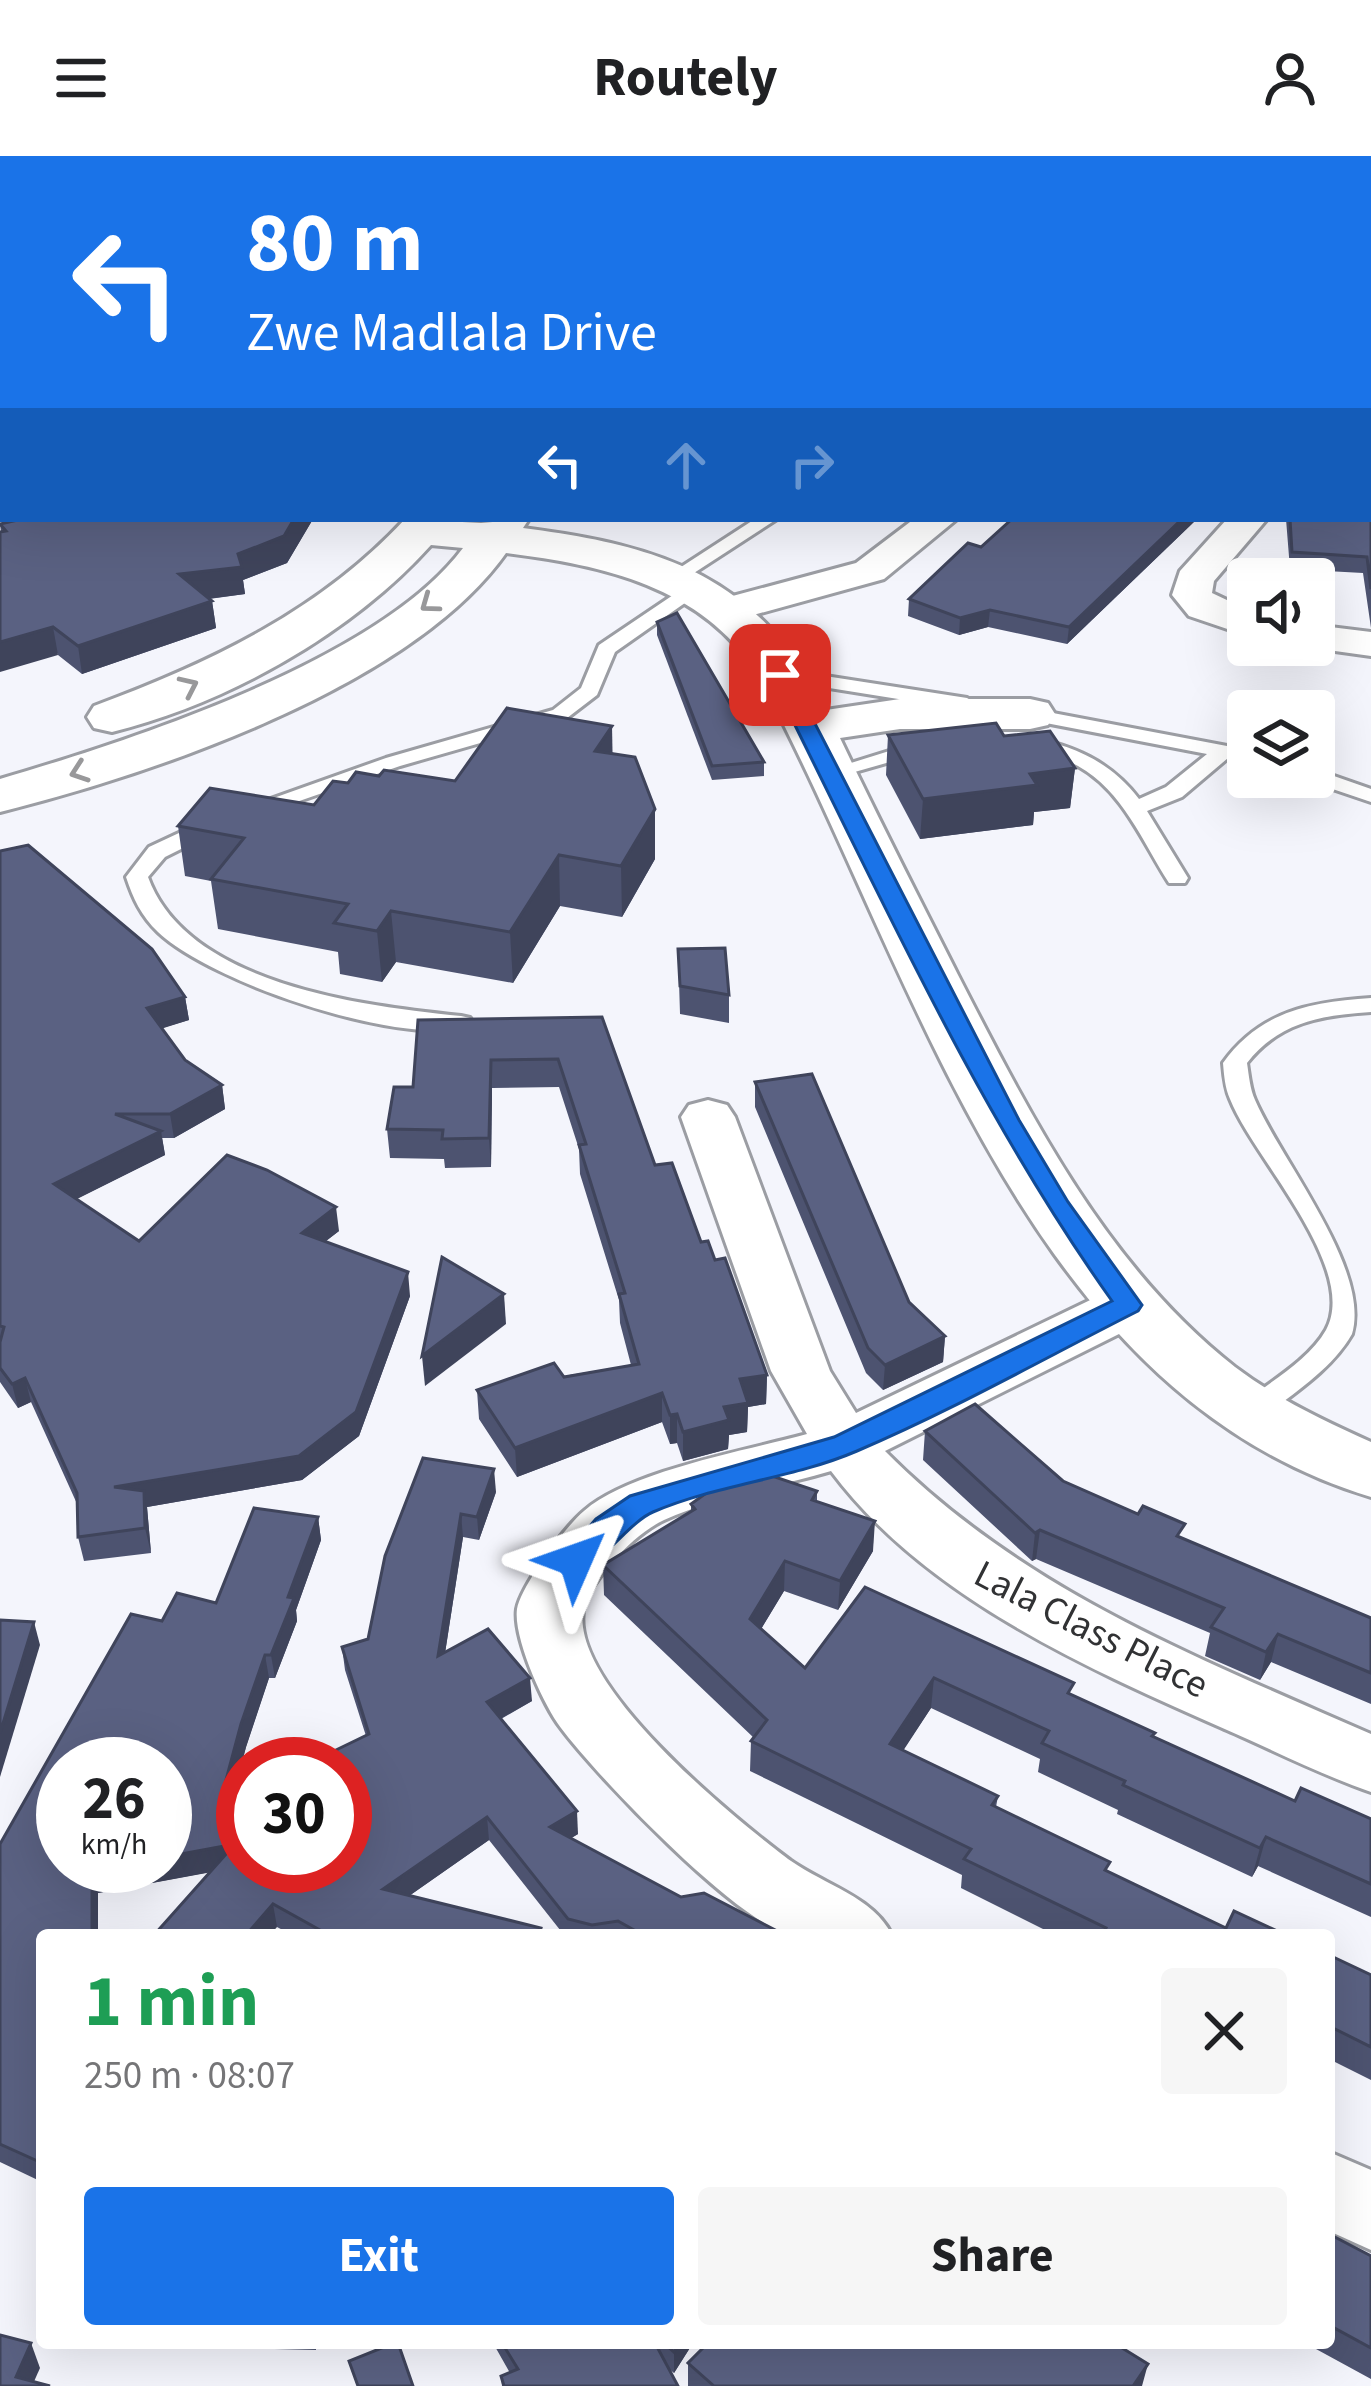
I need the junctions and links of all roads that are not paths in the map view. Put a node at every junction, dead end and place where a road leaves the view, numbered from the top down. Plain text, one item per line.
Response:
1 (765, 522) edge
2 (934, 522) edge
3 (1245, 522) edge
4 (426, 525) edge
5 (502, 528) edge
6 (697, 594) junction
7 (1227, 617) edge
8 (1335, 640) edge
9 (1371, 644) edge
10 (780, 675) junction
11 (1015, 727) junction
12 (940, 743) edge
13 (818, 750) junction
14 (1227, 752) edge
15 (0, 754) edge
16 (1227, 759) edge
17 (1335, 783) edge
18 (0, 796) edge
19 (1371, 796) edge
20 (1133, 809) junction
21 (1177, 878) dead end
22 (1371, 1005) edge
23 (488, 1026) edge
24 (708, 1117) dead end
25 (1129, 1305) junction
26 (1252, 1410) junction
27 (844, 1445) junction
28 (1371, 1471) edge
29 (1371, 1764) edge
30 (844, 1929) edge
31 (1335, 2192) edge
32 (1371, 2212) edge

1 - 6 lane
2 - 6 street
3 - 7 street
4 - 5 street
15 -> 4 street
5 - 6 street
5 -> 18 street
6 - 10 street
6 - 23 lane
8 - 9 street
10 - 11 lane
10 - 13 street
11 - 13 street
11 - 14 lane
11 - 20 lane
12 - 13 lane
13 - 25 street
16 - 20 lane
17 - 19 lane
20 - 21 lane
22 - 26 lane
24 - 27 street, Lala Class Place
25 - 26 street
25 - 27 street
26 - 28 street
27 - 29 street, Lala Class Place
27 - 30 street
31 - 32 street

